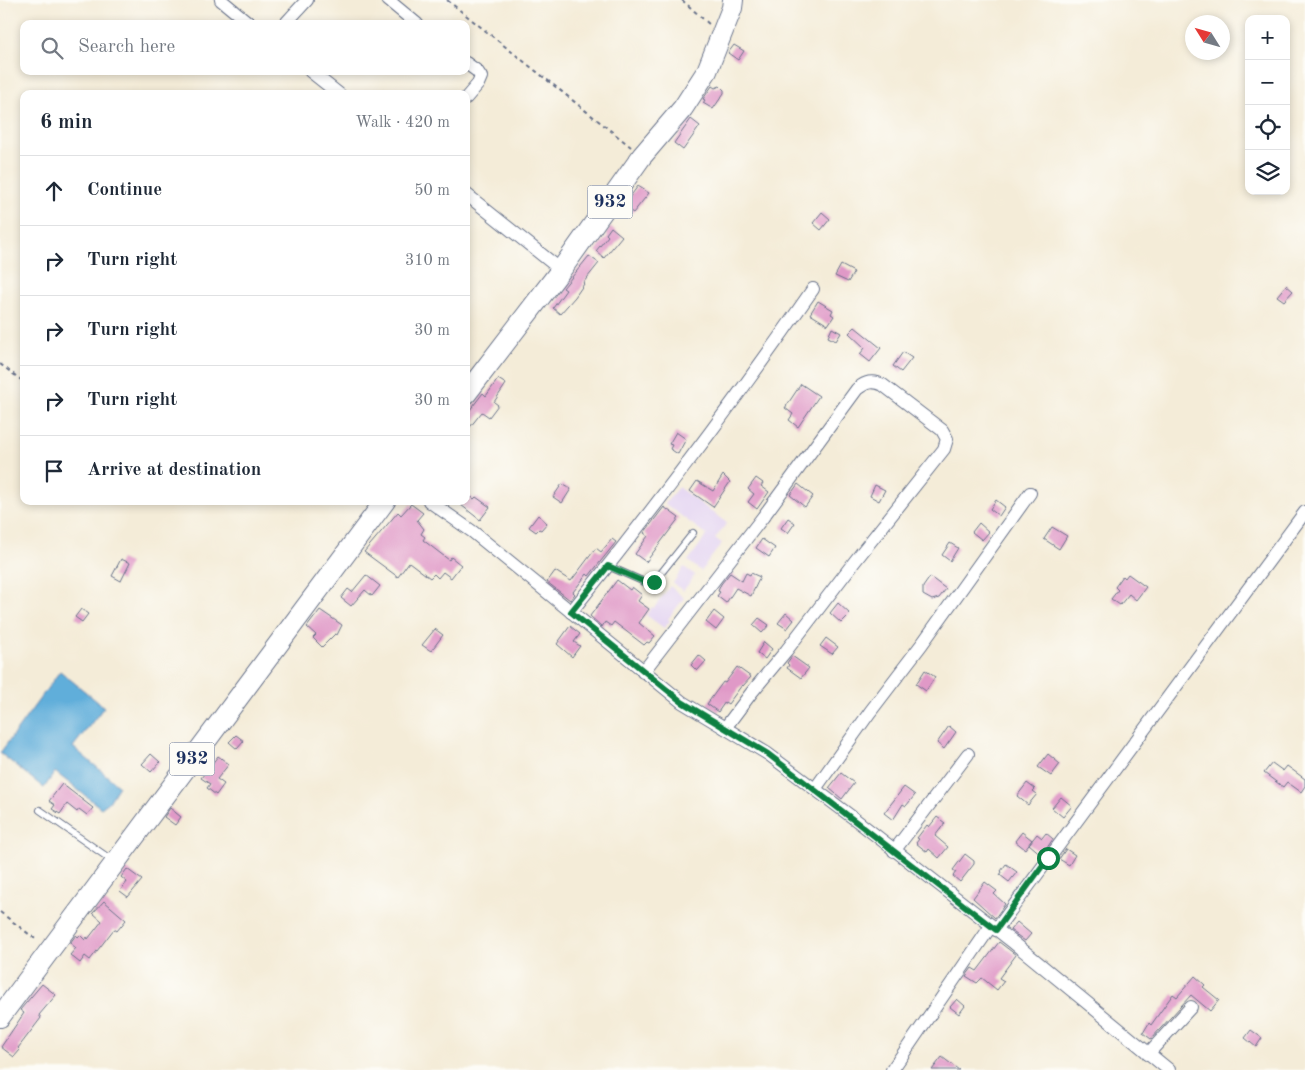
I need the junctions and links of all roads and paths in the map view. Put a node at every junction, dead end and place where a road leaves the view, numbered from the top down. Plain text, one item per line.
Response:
1 (220, 0) edge
2 (307, 0) edge
3 (388, 0) edge
4 (447, 0) edge
5 (682, 0) edge
6 (733, 0) edge
7 (245, 20) edge
8 (290, 20) edge
9 (412, 20) edge
10 (722, 36) junction
11 (470, 66) edge
12 (315, 75) edge
13 (334, 90) edge
14 (470, 93) edge
15 (642, 156) junction
16 (470, 197) edge
17 (561, 270) junction
18 (813, 290) dead end
19 (0, 364) edge
20 (20, 379) edge
21 (470, 389) edge
22 (1030, 492) dead end
23 (383, 505) edge
24 (435, 505) edge
25 (1305, 512) edge
26 (693, 533) dead end
27 (608, 566) junction
28 (571, 612) junction
29 (643, 672) junction
30 (725, 728) junction
31 (968, 754) dead end
32 (815, 789) junction
33 (40, 810) dead end
34 (894, 850) junction
35 (116, 862) junction
36 (0, 912) edge
37 (993, 928) junction
38 (50, 950) junction
39 (1191, 1007) dead end
40 (0, 1017) edge
41 (1148, 1054) junction
42 (892, 1070) edge
43 (1169, 1070) edge

1 - 7 street
2 - 8 street
3 - 9 street
4 - 15 path
5 - 10 path
6 - 10 main road, 932
10 - 15 main road, 932
11 - 14 street
12 - 13 street
15 - 17 main road, 932
16 - 17 street
17 - 21 main road, 932
18 - 27 street
19 - 20 path
22 - 32 street
23 - 35 main road, 932
24 - 28 street
25 - 37 street
26 - 27 lane
27 - 28 street
28 - 29 street
29 - 30 street
29 - 30 street
30 - 32 street
31 - 34 street
32 - 34 street
33 - 35 lane
34 - 37 street
35 - 38 main road, 932
36 - 38 path
37 - 41 street
37 - 42 street
38 - 40 main road, 932
39 - 41 street
41 - 43 street

